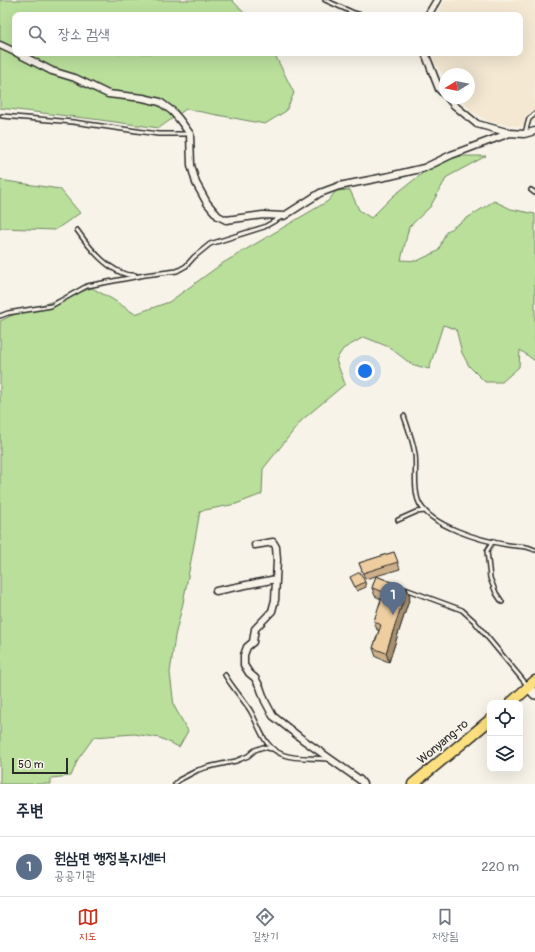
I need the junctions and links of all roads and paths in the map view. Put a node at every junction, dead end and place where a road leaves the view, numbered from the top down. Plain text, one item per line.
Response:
1 (325, 0) edge
2 (437, 0) edge
3 (352, 12) edge
4 (430, 12) edge
5 (0, 45) edge
6 (12, 50) edge
7 (24, 56) edge
8 (426, 56) edge
9 (439, 89) edge
10 (453, 104) edge
11 (535, 114) edge
12 (2, 116) dead end
13 (535, 131) edge
14 (510, 133) junction
15 (190, 134) junction
16 (524, 134) junction
17 (531, 190) dead end
18 (535, 193) edge
19 (284, 216) junction
20 (76, 230) dead end
21 (138, 276) junction
22 (0, 316) edge
23 (404, 416) dead end
24 (425, 511) junction
25 (398, 520) dead end
26 (493, 541) junction
27 (255, 545) dead end
28 (535, 550) edge
29 (276, 579) junction
30 (401, 587) edge
31 (216, 591) dead end
32 (502, 602) dead end
33 (225, 675) dead end
34 (533, 687) edge
35 (515, 700) edge
36 (487, 723) edge
37 (272, 749) junction
38 (331, 760) junction
39 (175, 784) edge
40 (363, 784) edge
41 (415, 784) edge

1 - 3 lane
2 - 4 street
5 - 6 street
7 - 15 street
8 - 9 street
10 - 14 street
11 - 16 lane
12 - 15 lane
13 - 16 street
14 - 16 street
14 - 19 street
15 - 19 street
17 - 18 lane
19 - 21 lane
20 - 21 lane
21 - 22 lane
23 - 24 lane
24 - 25 lane
24 - 26 lane
26 - 28 lane
26 - 32 lane
27 - 29 street
29 - 31 street
29 - 38 street
30 - 34 lane
33 - 37 lane
34 - 35 main road
36 - 41 main road, Wonyang-ro
37 - 38 lane
37 - 39 lane
38 - 40 street

